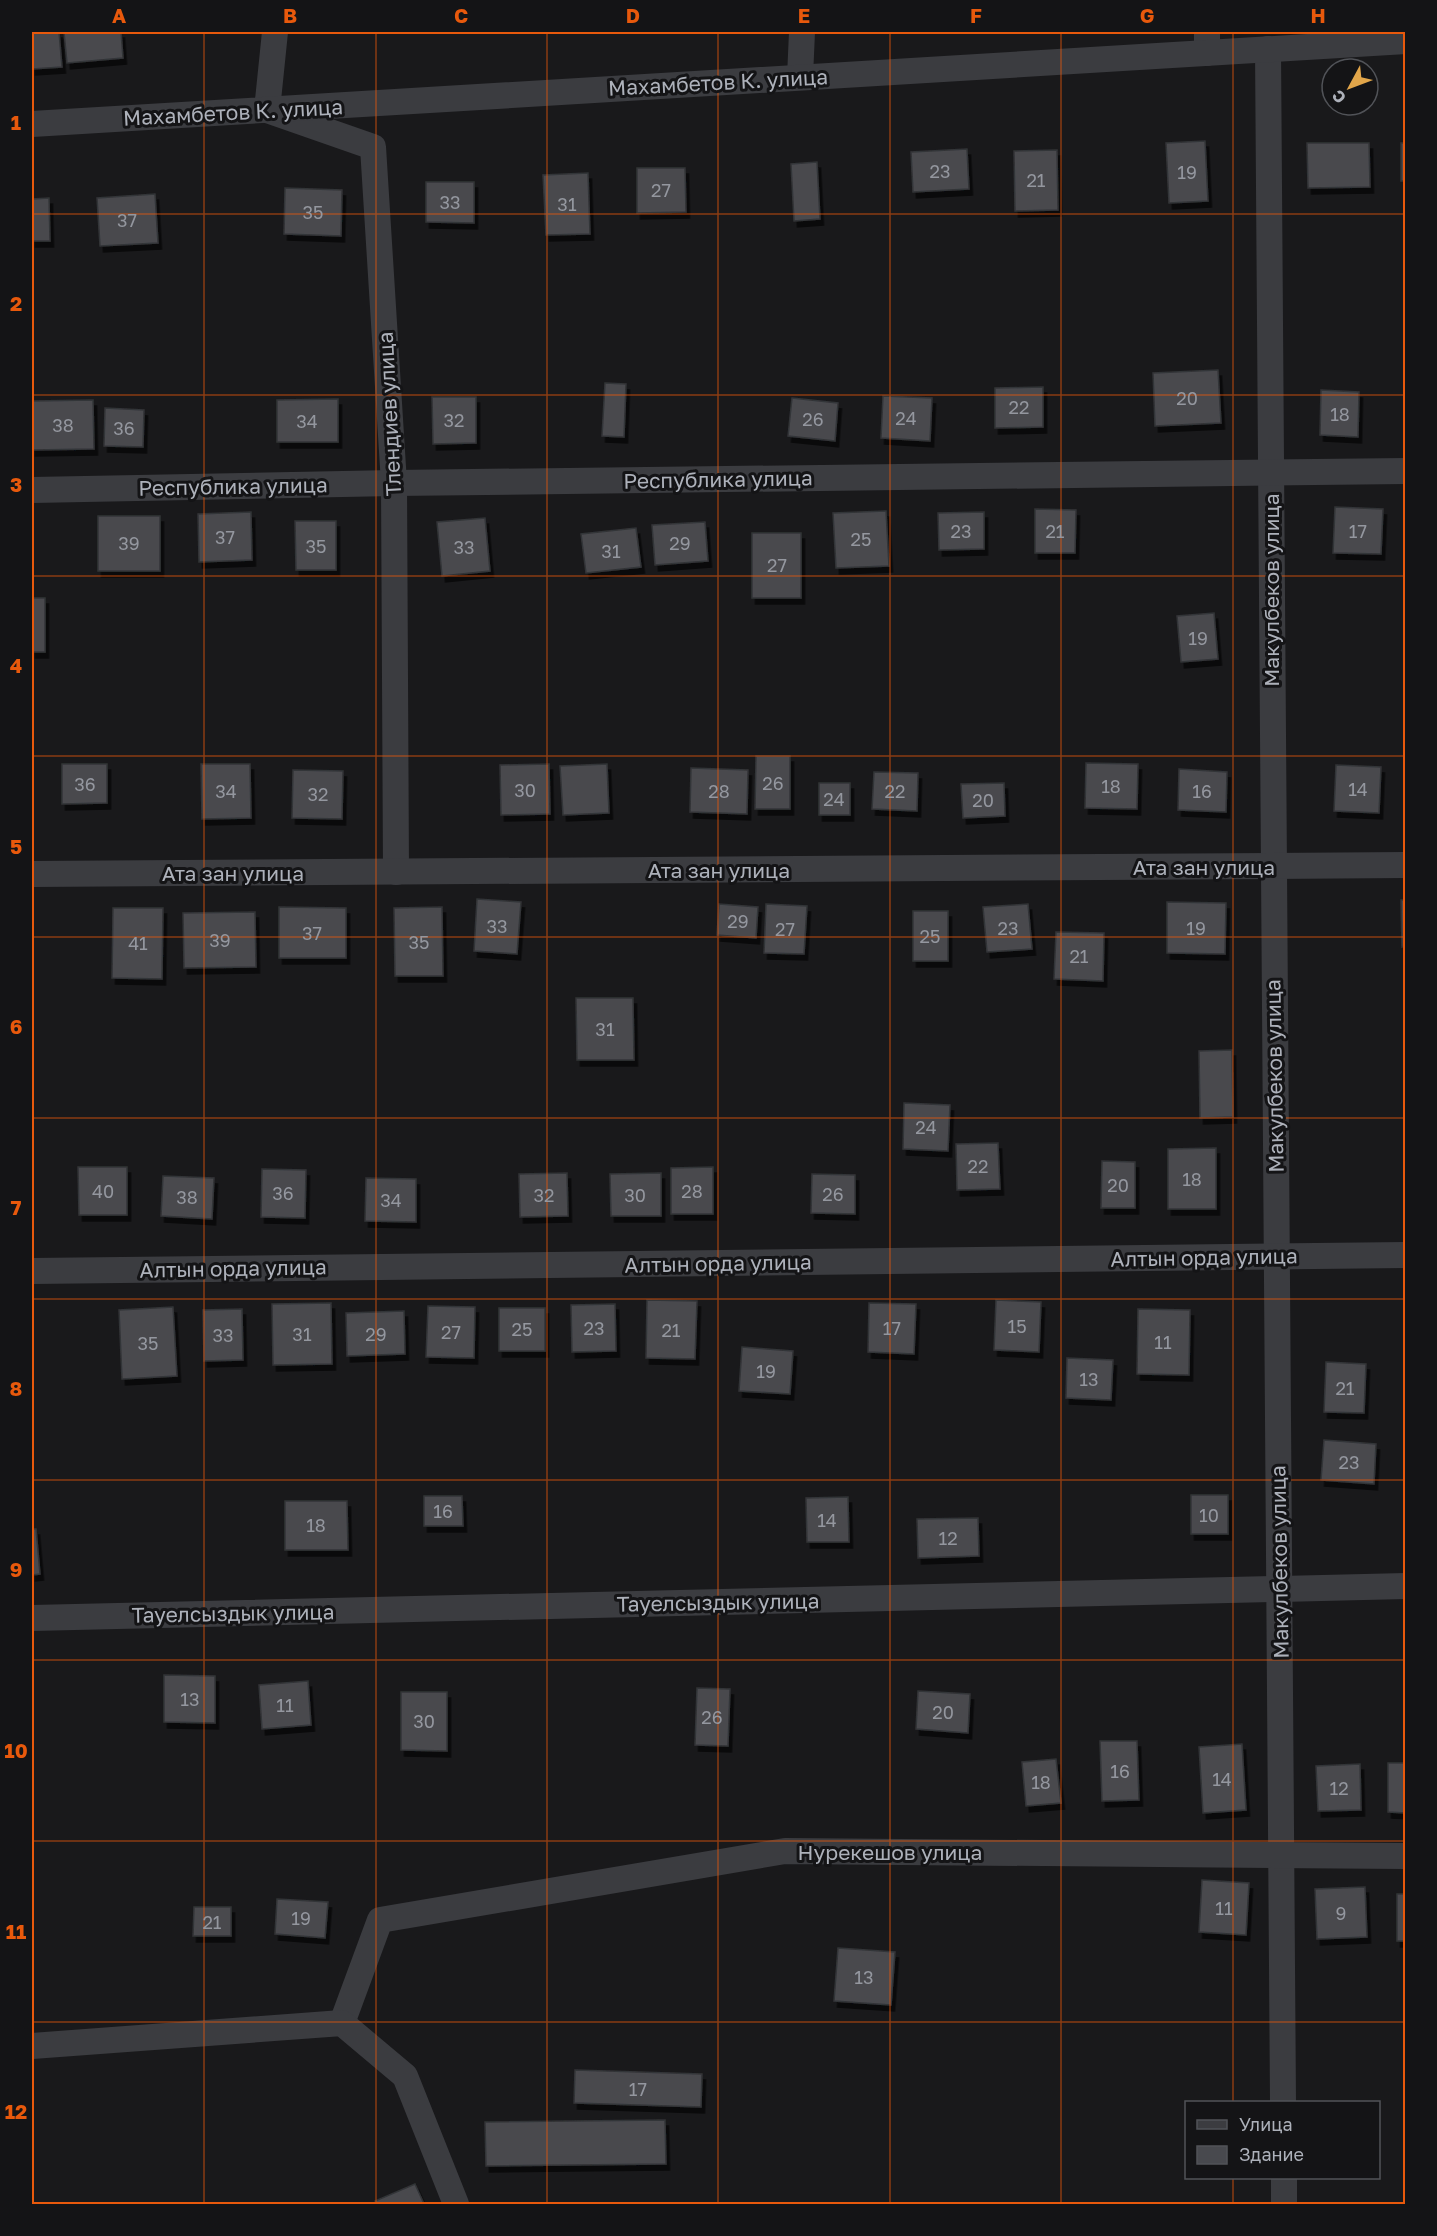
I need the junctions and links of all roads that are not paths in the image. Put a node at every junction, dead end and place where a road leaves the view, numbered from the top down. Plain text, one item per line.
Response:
1 (275, 32) edge
2 (802, 32) edge
3 (1406, 41) edge
4 (1207, 42) edge
5 (1268, 49) junction
6 (800, 77) junction
7 (267, 110) junction
8 (32, 124) edge
9 (1406, 471) edge
10 (1270, 473) junction
11 (394, 483) junction
12 (32, 490) edge
13 (1406, 865) edge
14 (1272, 866) junction
15 (396, 872) junction
16 (32, 874) edge
17 (1406, 1255) edge
18 (1276, 1256) junction
19 (32, 1271) edge
20 (1406, 1586) edge
21 (1280, 1589) junction
22 (32, 1618) edge
23 (1282, 1855) junction
24 (1406, 1856) edge
25 (342, 2023) junction
26 (32, 2046) edge
27 (1283, 2101) edge
28 (1284, 2179) edge
29 (456, 2205) edge
30 (1284, 2205) edge

1 - 7 street
2 - 6 street
3 - 5 street, Махамбетов К. улица
4 - 5 street, Махамбетов К. улица
4 - 6 street, Махамбетов К. улица
5 - 10 street, Макулбеков улица
6 - 7 street, Махамбетов К. улица
7 - 8 street, Махамбетов К. улица
7 - 11 street, Тлендиев улица
9 - 10 street, Республика улица
10 - 11 street, Республика улица
10 - 14 street, Макулбеков улица
11 - 12 street, Республика улица
11 - 15 street, Тлендиев улица
13 - 14 street, Ата зан улица
14 - 15 street, Ата зан улица
14 - 18 street, Макулбеков улица
15 - 16 street, Ата зан улица
17 - 18 street, Алтын орда улица
18 - 19 street, Алтын орда улица
18 - 21 street, Макулбеков улица
20 - 21 street, Тауелсыздык улица
21 - 22 street, Тауелсыздык улица
21 - 23 street, Макулбеков улица
23 - 24 street, Нурекешов улица
23 - 25 street, Нурекешов улица
23 - 27 street, Макулбеков улица
25 - 26 street
25 - 29 street
28 - 30 street

